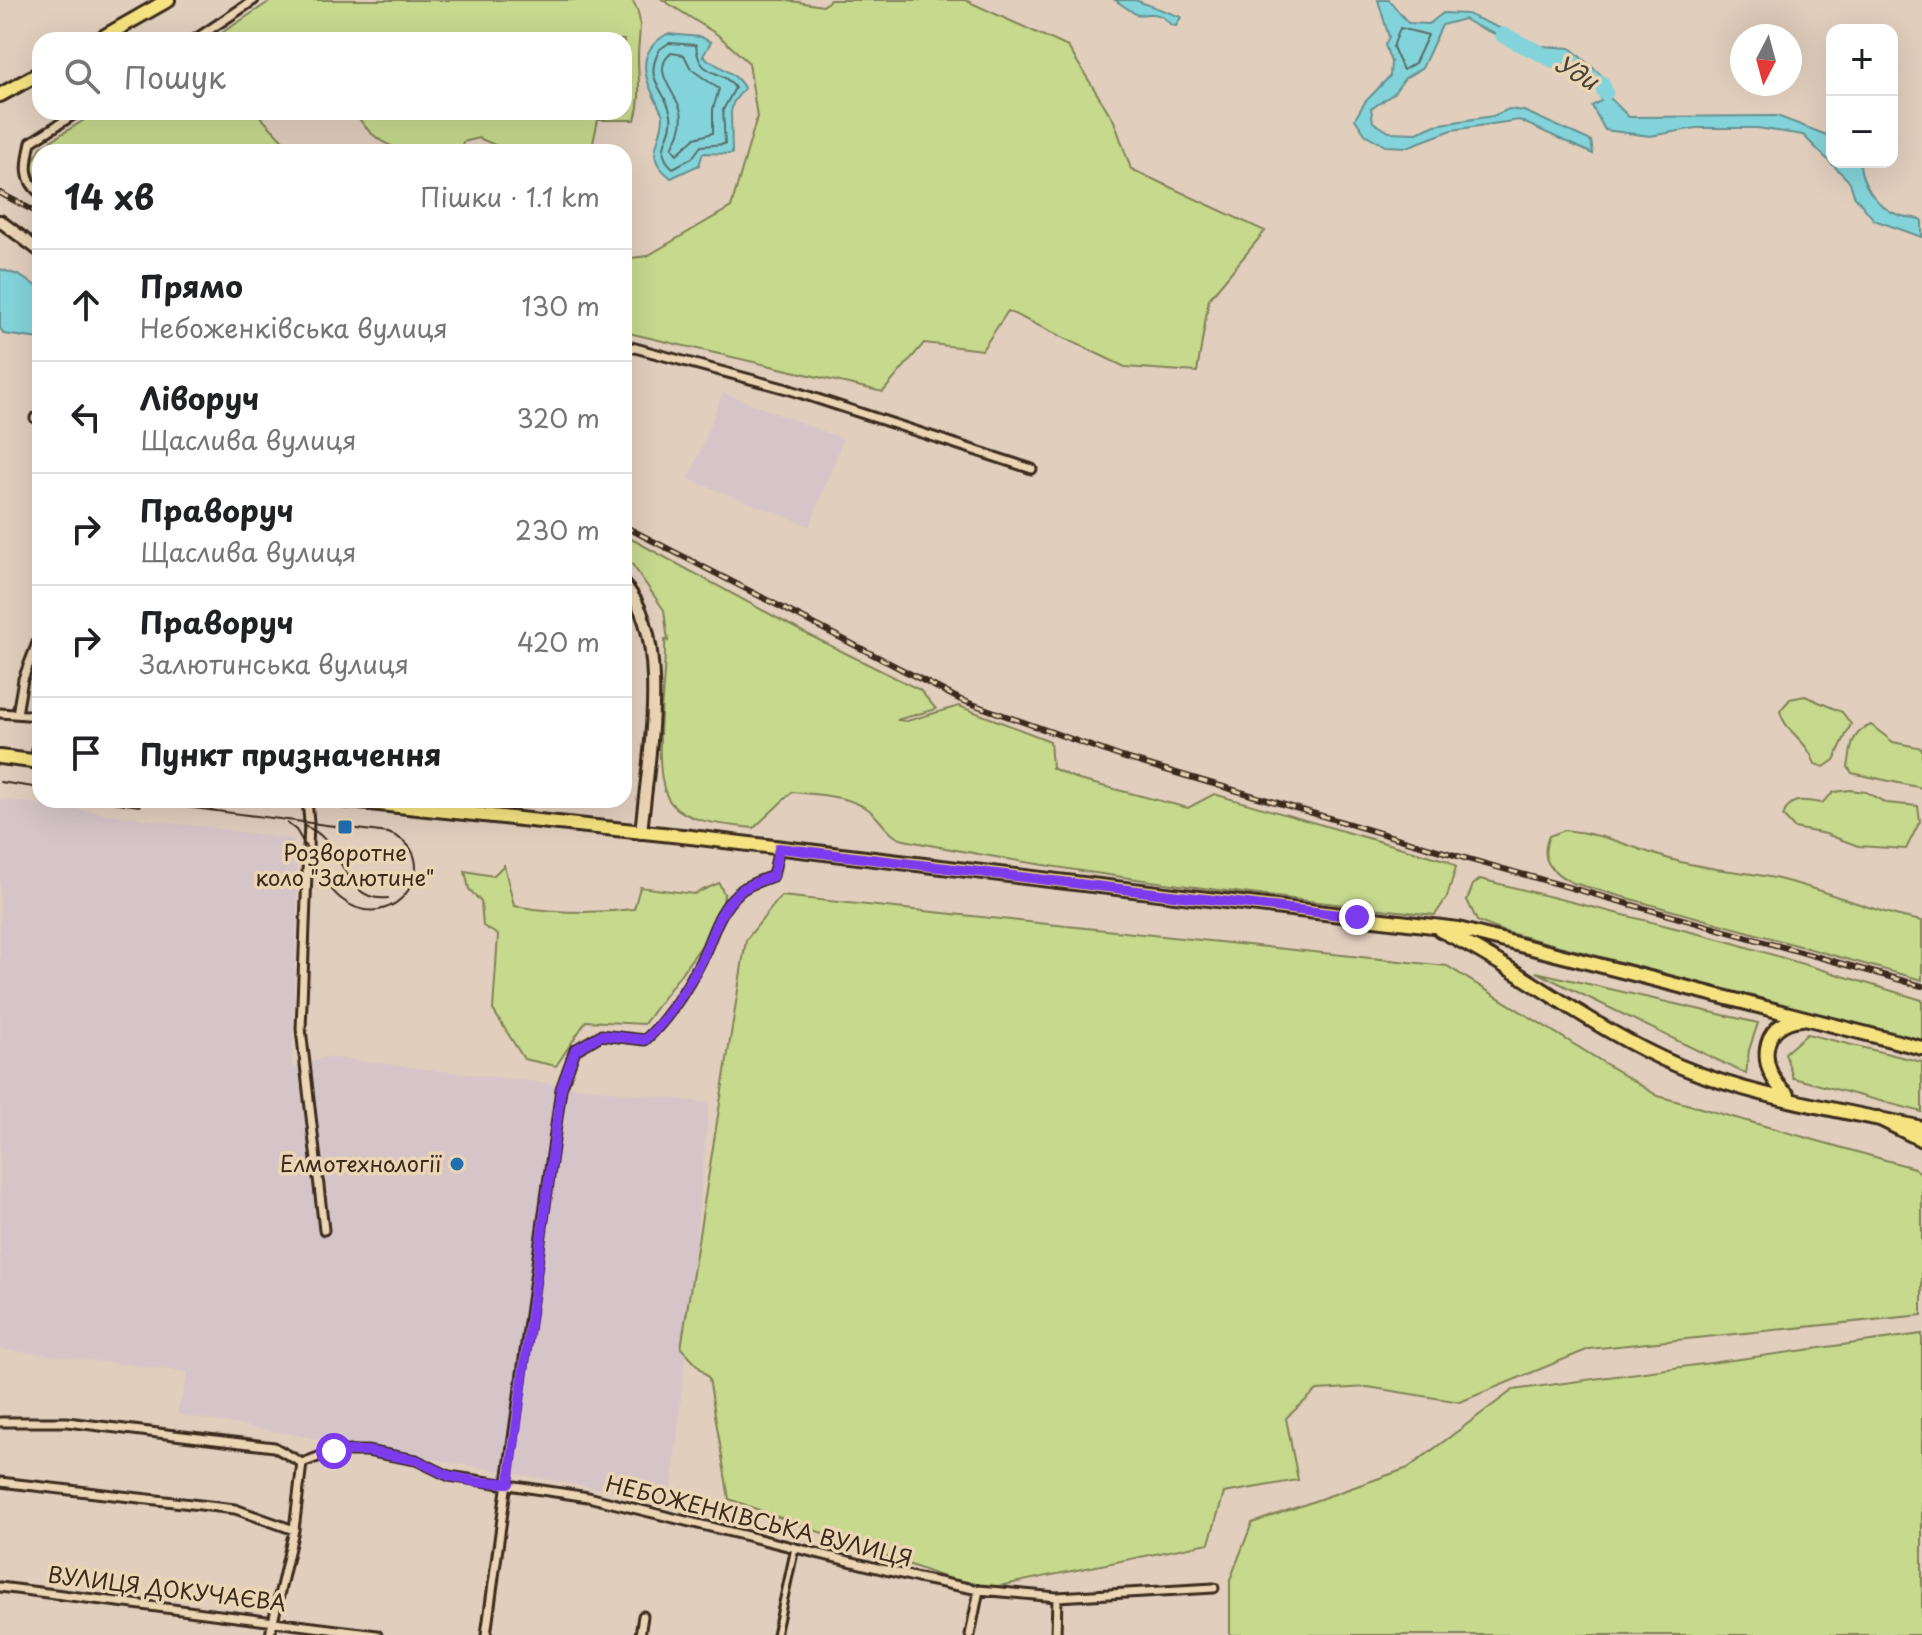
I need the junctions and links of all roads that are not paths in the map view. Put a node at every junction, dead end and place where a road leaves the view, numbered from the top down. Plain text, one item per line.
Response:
1 (168, 0) edge
2 (254, 0) edge
3 (112, 32) edge
4 (206, 32) edge
5 (32, 78) edge
6 (1, 95) edge
7 (65, 120) edge
8 (32, 185) edge
9 (0, 221) edge
10 (32, 245) edge
11 (632, 347) edge
12 (1032, 469) dead end
13 (632, 592) edge
14 (32, 656) edge
15 (0, 713) edge
16 (17, 714) junction
17 (32, 715) edge
18 (0, 757) edge
19 (32, 761) edge
20 (308, 808) edge
21 (414, 808) edge
22 (641, 833) junction
23 (779, 848) junction
24 (1437, 929) junction
25 (1814, 1019) junction
26 (1922, 1048) edge
27 (1797, 1100) junction
28 (1878, 1118) junction
29 (1922, 1128) edge
30 (1922, 1140) edge
31 (324, 1230) dead end
32 (0, 1422) edge
33 (302, 1463) junction
34 (0, 1482) edge
35 (509, 1483) junction
36 (294, 1530) junction
37 (795, 1548) junction
38 (0, 1587) edge
39 (1214, 1588) dead end
40 (979, 1590) junction
41 (1057, 1597) junction
42 (643, 1616) dead end
43 (273, 1619) junction
44 (270, 1635) edge
45 (377, 1635) edge
46 (486, 1635) edge
47 (640, 1635) edge
48 (776, 1635) edge
49 (970, 1635) edge
50 (1056, 1635) edge

1 - 3 main road
2 - 4 street
5 - 6 main road
7 - 8 street
9 - 10 main road
11 - 12 street
13 - 22 main road
14 - 16 street
15 - 16 street
16 - 17 street
18 - 19 main road
20 - 31 street
21 - 22 main road
22 - 23 main road
23 - 24 main road
23 - 35 street
24 - 25 main road
24 - 27 main road
25 - 26 main road
25 - 27 main road
27 - 28 main road
28 - 29 main road
28 - 30 main road
32 - 33 street
33 - 35 street, НЕБОЖЕНКІВСЬКА ВУЛИЦЯ
33 - 36 street
34 - 36 street
35 - 37 street, НЕБОЖЕНКІВСЬКА ВУЛИЦЯ
35 - 46 street
36 - 43 street
37 - 40 street, НЕБОЖЕНКІВСЬКА ВУЛИЦЯ
37 - 48 street
38 - 43 street, ВУЛИЦЯ ДОКУЧАЄВА
39 - 41 street, НЕБОЖЕНКІВСЬКА ВУЛИЦЯ
40 - 41 street, НЕБОЖЕНКІВСЬКА ВУЛИЦЯ
40 - 49 street
41 - 50 street
42 - 47 street
43 - 44 street
43 - 45 street, ВУЛИЦЯ ДОКУЧАЄВА

